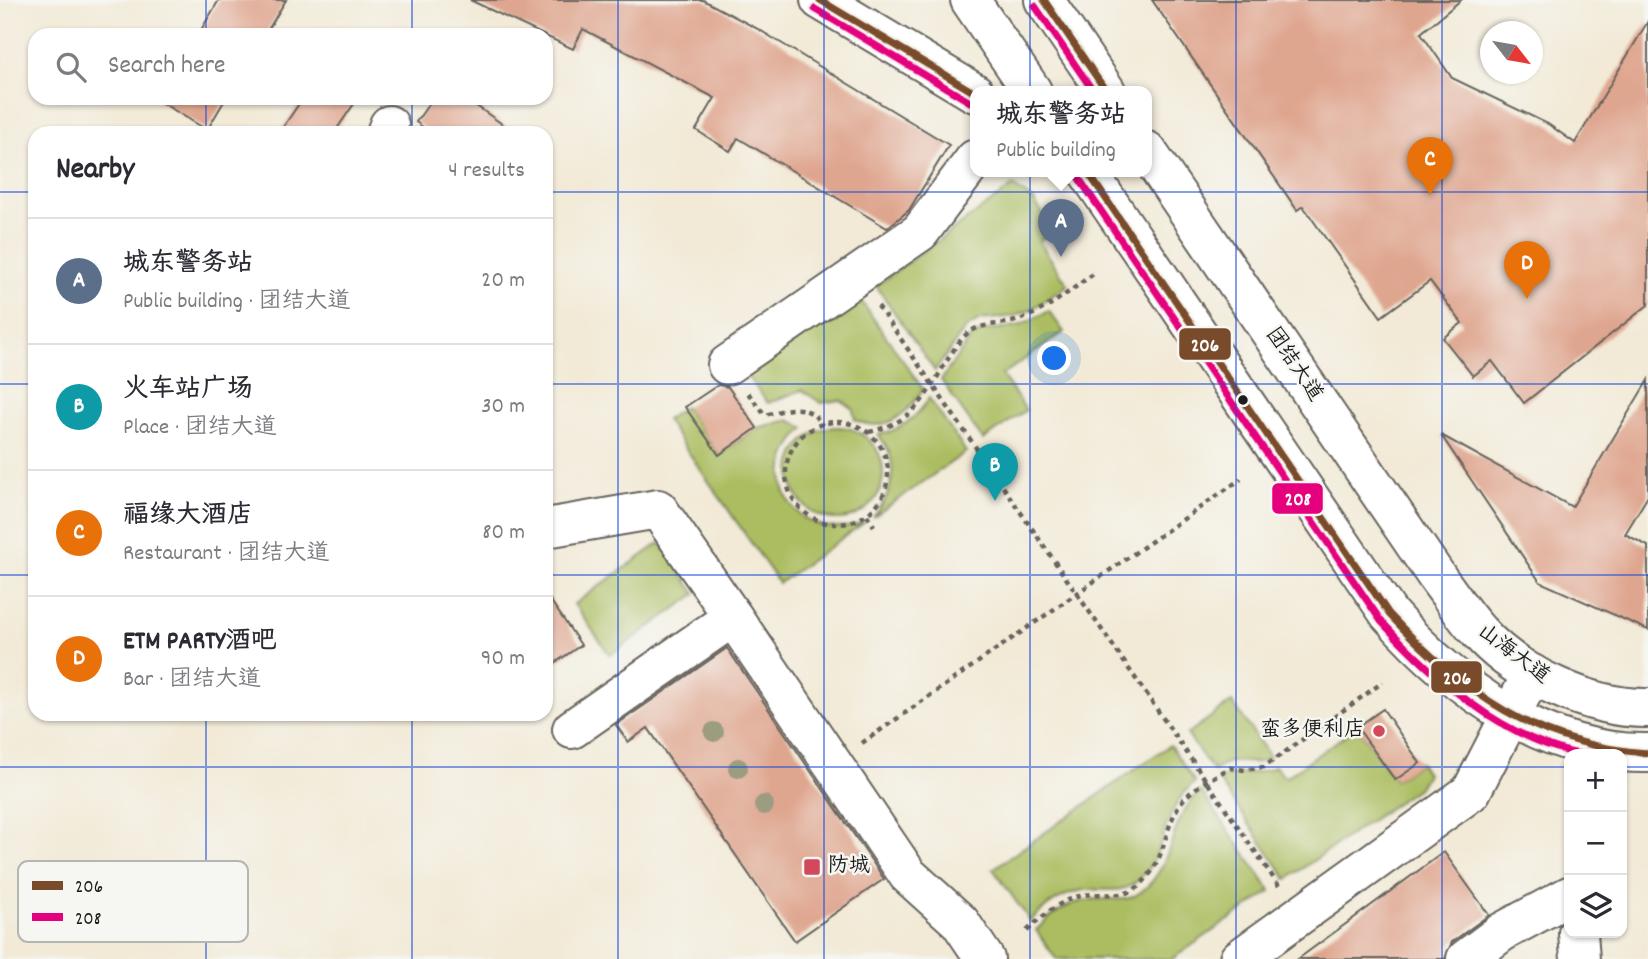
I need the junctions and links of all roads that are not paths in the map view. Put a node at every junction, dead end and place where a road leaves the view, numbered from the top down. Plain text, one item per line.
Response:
1 (820, 0) edge
2 (970, 0) edge
3 (1044, 0) edge
4 (1029, 86) edge
5 (1103, 86) edge
6 (970, 90) edge
7 (1152, 158) edge
8 (970, 166) edge
9 (1091, 177) edge
10 (727, 365) road end
11 (553, 527) edge
12 (1439, 580) joint
13 (733, 617) junction
14 (1532, 674) junction
15 (1639, 708) edge
16 (1510, 716) junction
17 (572, 729) dead end
18 (1599, 749) edge
19 (1618, 749) edge
20 (1648, 753) edge
21 (1627, 754) edge
22 (1564, 899) edge
23 (1578, 938) edge
24 (985, 959) edge
25 (1239, 959) edge
26 (1466, 959) edge
27 (1580, 959) edge

1 - 6 main road
2 - 4 main road
3 - 5 main road
7 - 12 main road, 团结大道
8 - 10 main road
9 - 16 main road
11 - 13 main road
12 - 14 main road, 山海大道
13 - 17 main road
13 - 24 main road
14 - 15 main road, 山海大道
14 - 16 main road
15 - 19 main road
16 - 18 main road
16 - 25 main road
20 - 21 main road
22 - 26 main road
23 - 27 main road

